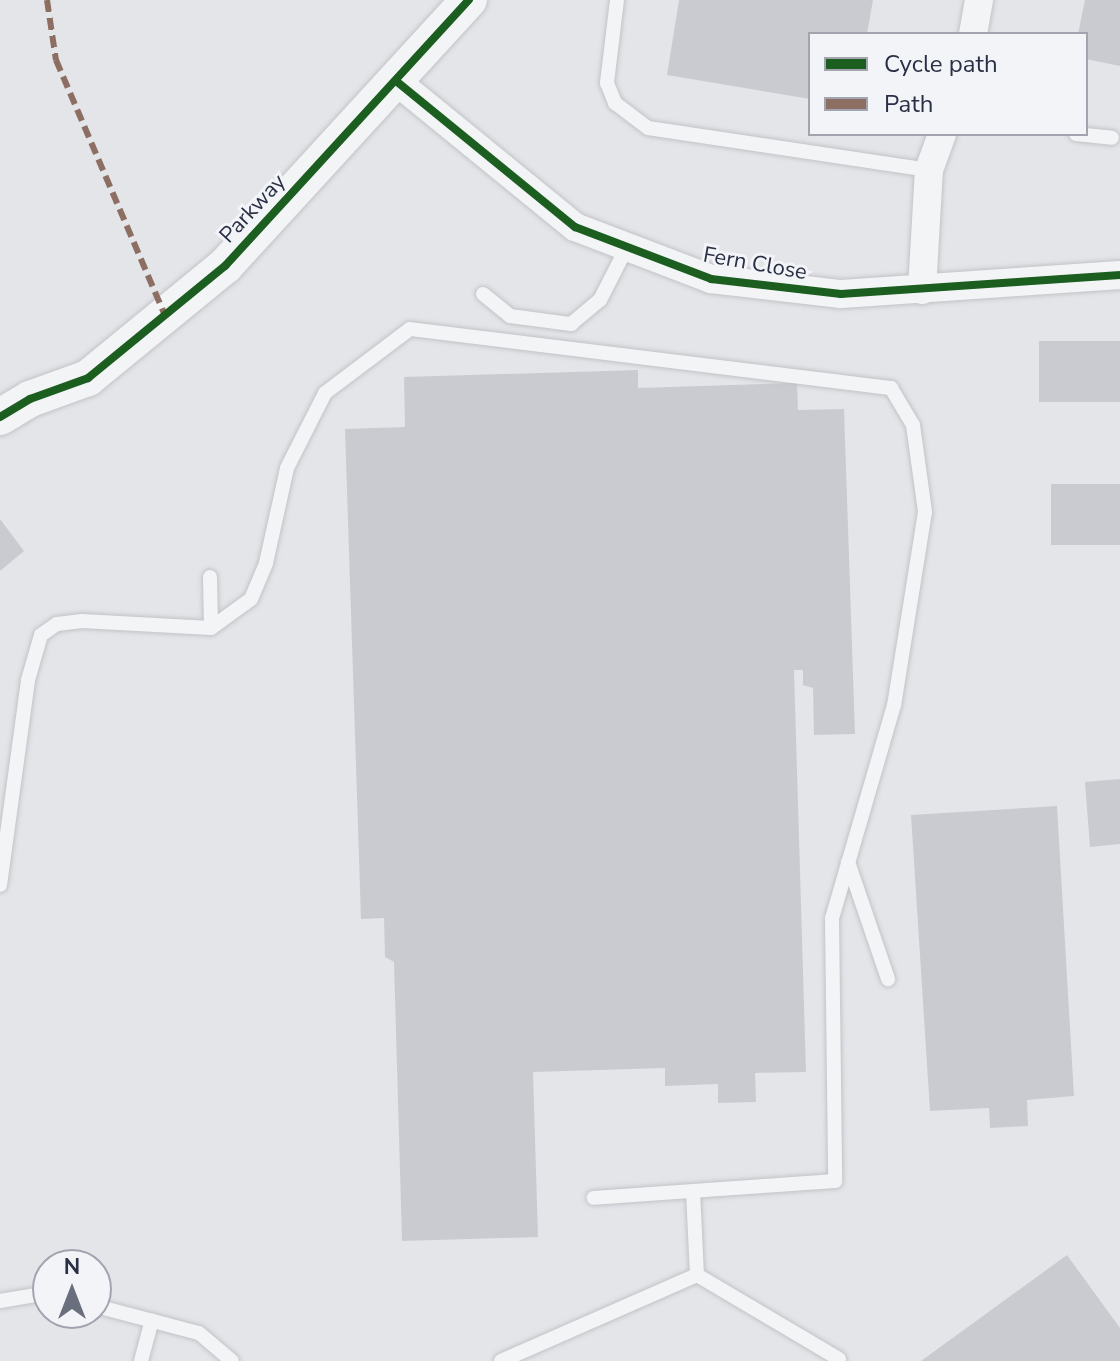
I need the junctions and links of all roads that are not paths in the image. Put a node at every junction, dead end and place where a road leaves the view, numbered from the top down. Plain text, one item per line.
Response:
1 (469, 0) edge
2 (617, 0) edge
3 (979, 0) edge
4 (973, 32) edge
5 (396, 81) junction
6 (1088, 135) edge
7 (941, 136) edge
8 (1112, 138) dead end
9 (929, 170) junction
10 (626, 249) junction
11 (1120, 275) edge
12 (922, 290) junction
13 (483, 294) dead end
14 (10, 404) edge
15 (210, 577) dead end
16 (211, 628) junction
17 (848, 861) junction
18 (2, 864) edge
19 (0, 885) edge
20 (888, 979) dead end
21 (693, 1191) junction
22 (594, 1198) dead end
23 (697, 1275) junction
24 (32, 1296) edge
25 (0, 1301) edge
26 (112, 1310) edge
27 (152, 1320) junction
28 (839, 1359) edge
29 (141, 1361) edge
30 (232, 1361) edge
31 (501, 1361) edge

1 - 5 street, Parkway
2 - 9 lane
3 - 4 street
5 - 10 street, Fern Close
5 - 14 street, Parkway
6 - 8 lane
7 - 9 street
9 - 12 street
10 - 12 street, Fern Close
10 - 13 lane
11 - 12 street, Fern Close
15 - 16 lane
16 - 17 lane
16 - 18 lane
17 - 20 lane
17 - 21 lane
18 - 19 lane
21 - 22 lane
21 - 23 lane
23 - 28 lane
23 - 31 lane
24 - 25 lane
26 - 27 lane
27 - 29 lane
27 - 30 lane

